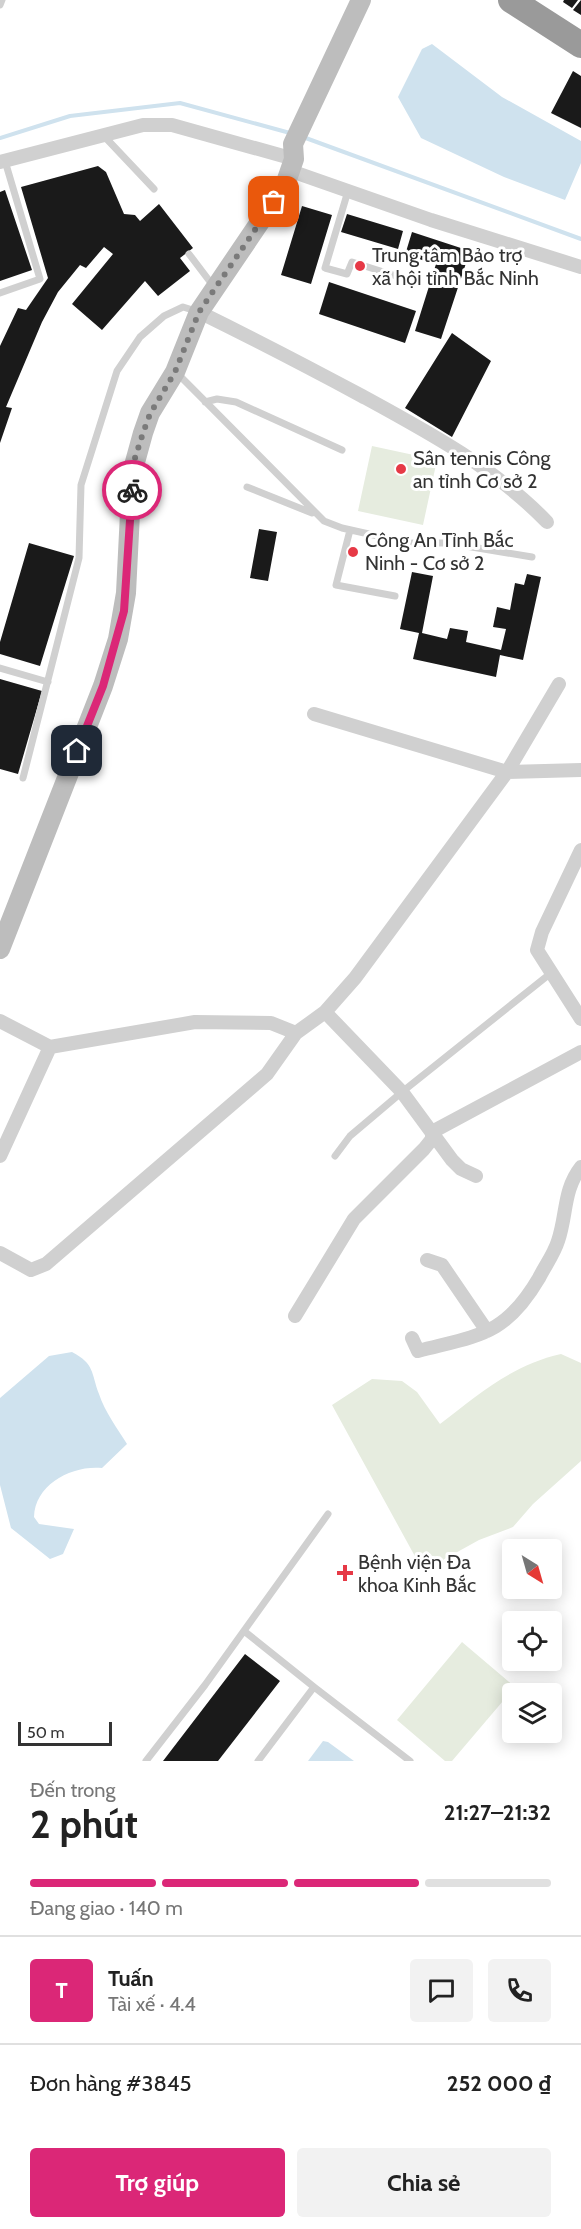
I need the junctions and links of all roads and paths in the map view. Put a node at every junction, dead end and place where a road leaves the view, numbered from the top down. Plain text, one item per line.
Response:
1 (2, 0) edge
2 (361, 0) edge
3 (512, 0) edge
4 (0, 5) edge
5 (581, 45) edge
6 (103, 135) junction
7 (292, 159) junction
8 (2, 161) edge
9 (154, 189) dead end
10 (348, 191) junction
11 (189, 254) dead end
12 (417, 265) dead end
13 (581, 267) edge
14 (215, 289) junction
15 (0, 293) edge
16 (199, 312) junction
17 (175, 372) junction
18 (205, 402) junction
19 (342, 450) dead end
20 (247, 487) dead end
21 (317, 515) junction
22 (547, 522) dead end
23 (350, 530) junction
24 (532, 557) dead end
25 (395, 596) dead end
26 (0, 668) edge
27 (48, 682) junction
28 (559, 684) dead end
29 (314, 714) dead end
30 (581, 770) edge
31 (507, 772) junction
32 (23, 778) dead end
33 (581, 850) edge
34 (0, 949) edge
35 (551, 973) junction
36 (325, 1012) junction
37 (581, 1018) edge
38 (0, 1021) edge
39 (296, 1032) junction
40 (50, 1047) junction
41 (581, 1052) edge
42 (402, 1092) junction
43 (432, 1132) junction
44 (0, 1156) edge
45 (335, 1156) dead end
46 (581, 1167) edge
47 (476, 1176) dead end
48 (0, 1253) edge
49 (427, 1260) dead end
50 (295, 1316) dead end
51 (488, 1331) junction
52 (412, 1338) dead end
53 (328, 1514) dead end
54 (244, 1631) junction
55 (314, 1687) junction
56 (146, 1761) edge
57 (258, 1761) edge
58 (410, 1761) edge

1 - 4 lane
2 - 7 street
3 - 5 highway
6 - 7 street
6 - 8 street
6 - 9 lane
7 - 10 street
7 - 14 street
8 - 15 lane
10 - 12 lane
10 - 13 street
11 - 14 lane
14 - 16 street
16 - 17 street
16 - 22 street
16 - 27 lane
17 - 18 lane
17 - 34 street
18 - 19 lane
18 - 21 lane
20 - 21 lane
21 - 23 lane
23 - 24 lane
23 - 25 lane
26 - 27 lane
27 - 32 lane
28 - 31 street
29 - 31 street
30 - 31 street
31 - 36 street
33 - 35 street
35 - 37 street
35 - 42 lane
36 - 39 street
36 - 42 street
38 - 40 street
39 - 40 street
39 - 48 street
40 - 44 street
41 - 43 street
42 - 43 street
42 - 45 lane
43 - 47 street
43 - 50 street
46 - 51 street
49 - 51 street
51 - 52 street
53 - 54 lane
54 - 55 lane
54 - 56 lane
55 - 57 lane
55 - 58 lane

